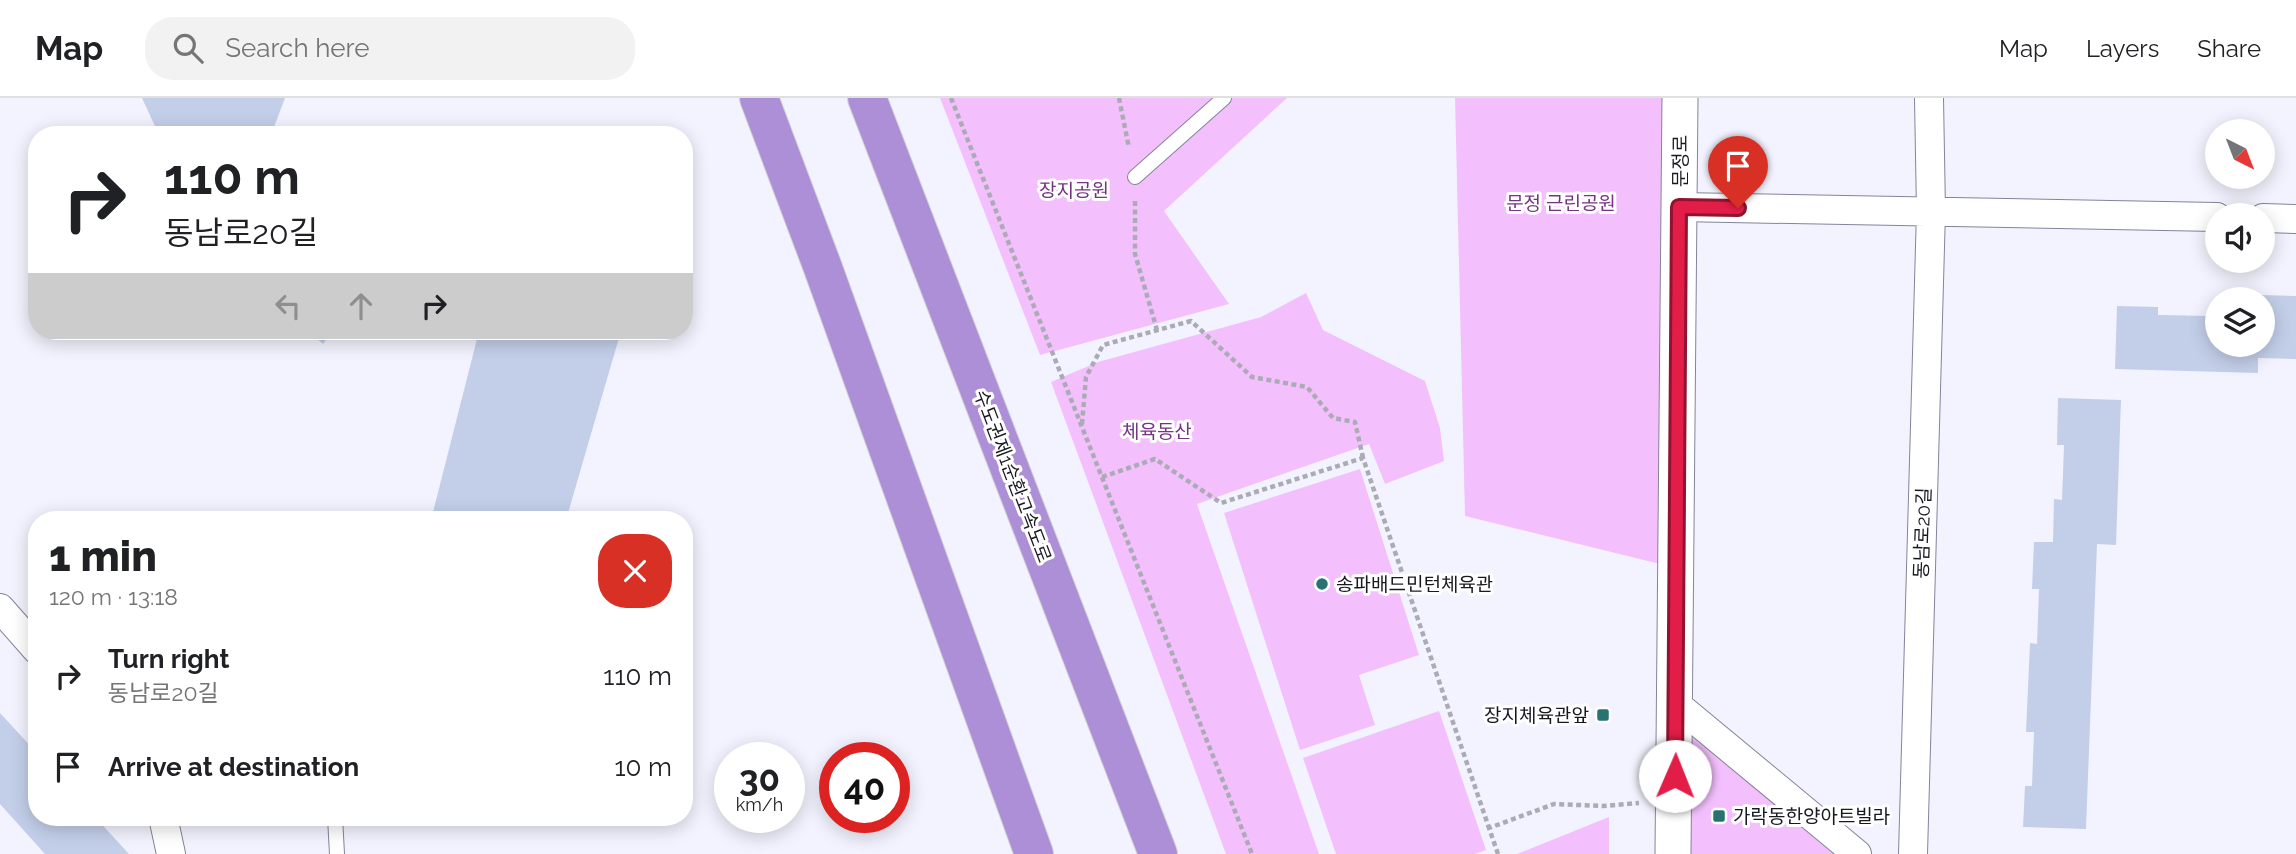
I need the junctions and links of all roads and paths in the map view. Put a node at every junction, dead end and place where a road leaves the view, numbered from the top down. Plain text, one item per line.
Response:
1 (759, 98) edge
2 (867, 98) edge
3 (951, 98) edge
4 (1119, 98) edge
5 (1224, 98) edge
6 (1680, 98) edge
7 (1929, 98) edge
8 (1135, 177) junction
9 (1679, 207) junction
10 (1931, 212) junction
11 (2205, 217) edge
12 (2275, 218) edge
13 (2296, 219) edge
14 (823, 268) junction
15 (1157, 330) junction
16 (1082, 426) junction
17 (1363, 457) junction
18 (1102, 477) junction
19 (0, 608) edge
20 (28, 640) edge
21 (1675, 704) junction
22 (1674, 800) junction
23 (165, 826) edge
24 (335, 826) edge
25 (1489, 828) junction
26 (171, 854) edge
27 (337, 854) edge
28 (1034, 854) edge
29 (1061, 854) edge
30 (1158, 854) edge
31 (1252, 854) edge
32 (1497, 854) edge
33 (1673, 854) edge
34 (1857, 854) edge
35 (1913, 854) edge

1 - 14 highway
2 - 30 highway, 수도권제1순환고속도로
3 - 16 path
4 - 8 path
5 - 8 lane
6 - 9 street, 문정로
7 - 10 street, 동남로20길
8 - 15 path
9 - 10 street
9 - 21 street, 문정로
10 - 11 street
10 - 35 street, 동남로20길
12 - 13 street
14 - 28 highway
14 - 29 highway
15 - 16 path
15 - 17 path
16 - 18 path
17 - 18 path
17 - 25 path
18 - 31 path
19 - 20 street
21 - 22 street, 문정로
21 - 34 street
22 - 25 path
22 - 33 street, 문정로
23 - 26 street
24 - 27 lane
25 - 32 path

